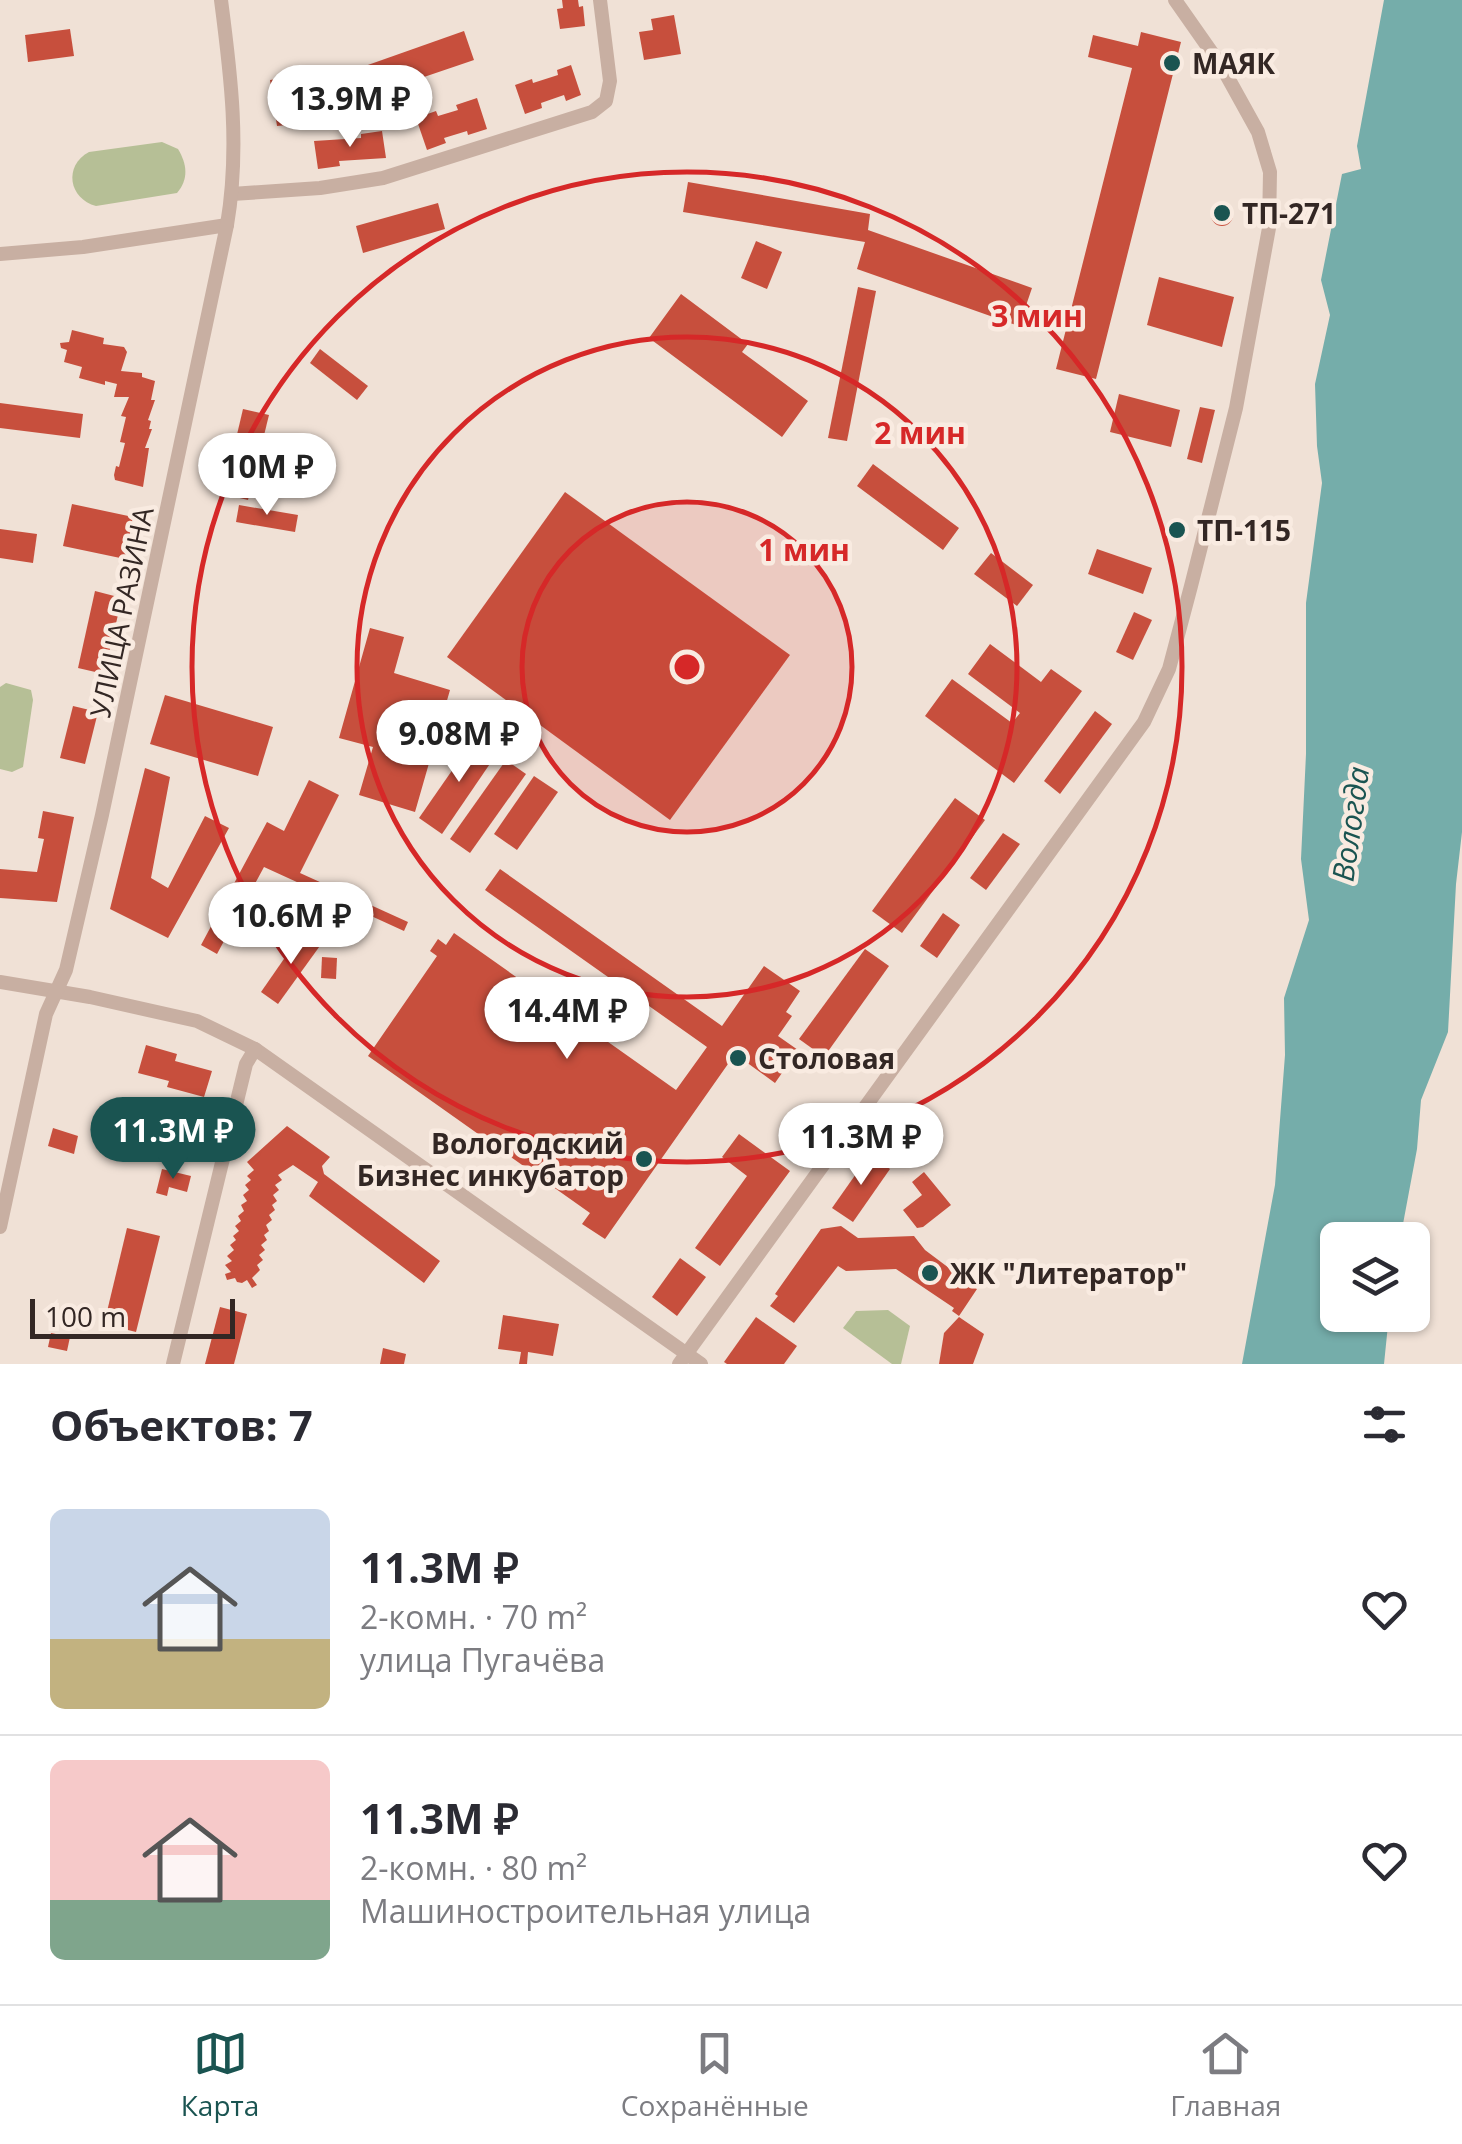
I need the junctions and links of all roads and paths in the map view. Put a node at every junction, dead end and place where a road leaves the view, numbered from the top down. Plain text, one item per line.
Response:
1 (221, 0) edge
2 (600, 0) edge
3 (1174, 0) edge
4 (232, 194) junction
5 (227, 225) junction
6 (0, 254) edge
7 (0, 982) edge
8 (57, 990) junction
9 (254, 1048) junction
10 (0, 1227) edge
11 (683, 1359) edge
12 (173, 1364) edge
13 (702, 1364) edge

1 - 4 street, УЛИЦА РАЗИНА
2 - 4 street
3 - 11 street
4 - 5 street, УЛИЦА РАЗИНА
5 - 6 street
5 - 8 street, УЛИЦА РАЗИНА
7 - 8 street
8 - 9 street
8 - 10 street, УЛИЦА РАЗИНА
9 - 11 street
9 - 12 street
11 - 13 street

